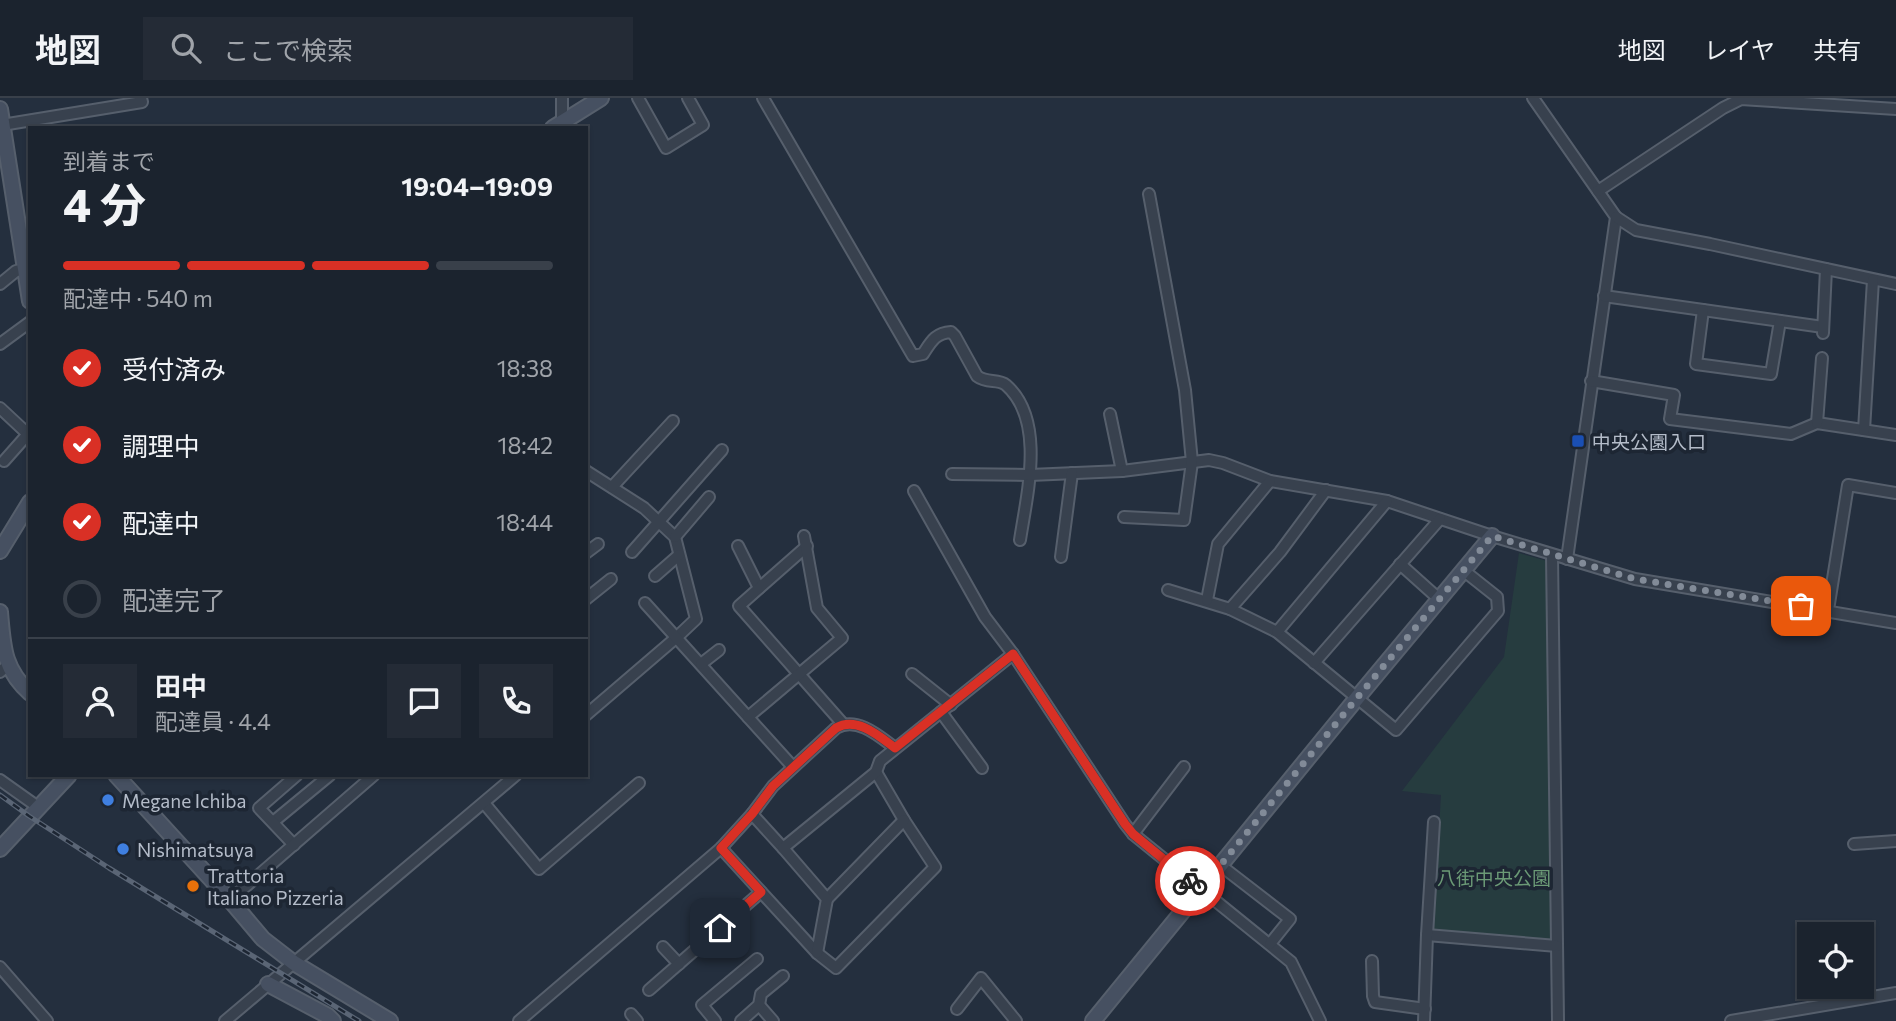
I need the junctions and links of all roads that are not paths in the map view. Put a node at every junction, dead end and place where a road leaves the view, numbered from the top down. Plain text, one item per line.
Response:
1 (141, 98) edge
2 (562, 98) edge
3 (601, 98) edge
4 (638, 98) edge
5 (688, 98) edge
6 (763, 98) edge
7 (1539, 100) edge
8 (1731, 101) edge
9 (0, 109) edge
10 (1896, 109) edge
11 (557, 124) edge
12 (2, 125) junction
13 (5, 172) edge
14 (1598, 191) junction
15 (1149, 194) dead end
16 (23, 213) edge
17 (1616, 218) junction
18 (27, 268) edge
19 (1826, 270) junction
20 (1873, 280) junction
21 (0, 284) edge
22 (1896, 284) edge
23 (1604, 296) junction
24 (1703, 310) junction
25 (1780, 321) junction
26 (28, 323) edge
27 (0, 344) edge
28 (1822, 358) dead end
29 (1591, 381) junction
30 (0, 408) edge
31 (1110, 414) dead end
32 (673, 421) dead end
33 (1817, 423) junction
34 (1864, 430) junction
35 (28, 434) edge
36 (1896, 435) edge
37 (28, 436) edge
38 (722, 450) dead end
39 (4, 461) dead end
40 (1192, 461) junction
41 (1122, 471) junction
42 (588, 472) edge
43 (1072, 473) junction
44 (952, 474) dead end
45 (1030, 475) junction
46 (1270, 481) junction
47 (612, 488) junction
48 (1326, 490) junction
49 (914, 491) dead end
50 (1896, 493) edge
51 (709, 497) dead end
52 (1387, 501) junction
53 (28, 505) edge
54 (1125, 517) dead end
55 (1440, 519) junction
56 (658, 522) junction
57 (1492, 536) junction
58 (675, 537) junction
59 (1020, 540) dead end
60 (598, 544) dead end
61 (738, 546) dead end
62 (0, 551) edge
63 (588, 552) edge
64 (632, 552) dead end
65 (679, 555) junction
66 (1552, 555) junction
67 (1061, 557) dead end
68 (1567, 559) junction
69 (1400, 564) junction
70 (1464, 570) junction
71 (655, 576) dead end
72 (611, 579) dead end
73 (759, 588) junction
74 (1168, 590) dead end
75 (588, 597) edge
76 (1439, 599) junction
77 (1207, 600) junction
78 (645, 603) dead end
79 (1230, 609) junction
80 (1828, 610) junction
81 (0, 612) edge
82 (1896, 623) edge
83 (1277, 632) junction
84 (677, 638) junction
85 (719, 650) dead end
86 (1013, 654) junction
87 (1314, 663) junction
88 (701, 664) junction
89 (4, 669) edge
90 (912, 674) dead end
91 (800, 676) junction
92 (28, 691) edge
93 (1357, 698) junction
94 (951, 705) junction
95 (941, 712) junction
96 (588, 713) edge
97 (748, 717) junction
98 (843, 724) junction
99 (895, 748) junction
100 (1184, 766) dead end
101 (793, 767) junction
102 (982, 768) dead end
103 (876, 772) junction
104 (67, 777) edge
105 (118, 777) edge
106 (295, 777) edge
107 (328, 777) edge
108 (372, 777) edge
109 (514, 777) edge
110 (0, 780) edge
111 (639, 783) dead end
112 (484, 803) junction
113 (38, 807) junction
114 (752, 814) junction
115 (904, 820) junction
116 (1434, 821) dead end
117 (273, 822) junction
118 (1133, 834) junction
119 (1896, 841) edge
120 (1854, 844) dead end
121 (293, 845) junction
122 (721, 848) junction
123 (783, 848) junction
124 (0, 849) edge
125 (1220, 865) junction
126 (1200, 890) junction
127 (761, 892) junction
128 (827, 899) junction
129 (230, 900) junction
130 (1427, 935) junction
131 (1270, 944) junction
132 (1556, 946) junction
133 (663, 947) dead end
134 (817, 953) junction
135 (757, 959) dead end
136 (1372, 961) dead end
137 (294, 964) junction
138 (679, 964) junction
139 (0, 967) edge
140 (783, 976) dead end
141 (268, 984) junction
142 (649, 990) dead end
143 (1896, 993) edge
144 (759, 1005) junction
145 (957, 1009) dead end
146 (1425, 1009) junction
147 (233, 1018) edge
148 (1749, 1019) edge
149 (47, 1021) edge
150 (332, 1021) edge
151 (390, 1021) edge
152 (519, 1021) edge
153 (715, 1021) edge
154 (741, 1021) edge
155 (773, 1021) edge
156 (1016, 1021) edge
157 (1093, 1021) edge
158 (1320, 1021) edge
159 (1424, 1021) edge
160 (1558, 1021) edge
161 (1731, 1021) edge

1 - 12 street
2 - 11 street
3 - 11 street
4 - 5 street
6 - 45 street
7 - 14 street
8 - 10 street
8 - 14 street
9 - 12 street
12 - 13 street
13 - 16 street
14 - 17 street
15 - 40 street
16 - 18 street
17 - 19 street
17 - 23 street
18 - 21 street
19 - 20 street
19 - 25 street
20 - 22 street
20 - 34 street
23 - 24 street
23 - 29 street
24 - 25 street
24 - 25 street
26 - 27 street
28 - 33 street
29 - 33 street
29 - 68 street
30 - 35 street
31 - 41 street
32 - 47 street
33 - 34 street
34 - 36 street
37 - 39 street
38 - 56 street
40 - 41 street
40 - 46 street
40 - 54 street
41 - 43 street
42 - 47 street
43 - 45 street
43 - 67 street
44 - 45 street
45 - 59 street
46 - 48 street
46 - 77 street
47 - 56 street
48 - 52 street
48 - 79 street
49 - 86 street
50 - 80 street
51 - 58 street
52 - 55 street
52 - 83 street
53 - 62 street
55 - 57 street
55 - 69 street
56 - 58 street
56 - 64 street
57 - 66 street
57 - 70 street
58 - 65 street
60 - 63 street
61 - 73 street
65 - 71 street
65 - 84 street
66 - 68 street
66 - 132 street
68 - 80 street
69 - 76 street
69 - 87 street
70 - 76 street
70 - 93 street
72 - 75 street
73 - 91 street
73 - 91 street
74 - 77 street
76 - 93 street
77 - 79 street
78 - 84 street
79 - 83 street
80 - 82 street
81 - 89 street
83 - 87 street
84 - 88 street
84 - 96 street
85 - 88 street
86 - 94 street
86 - 118 street
87 - 93 street
88 - 97 street
89 - 92 street
90 - 94 street
91 - 97 street
91 - 98 street
93 - 125 street
94 - 95 street
95 - 99 street
95 - 102 street
97 - 101 street
98 - 99 street
98 - 101 street
99 - 103 street
100 - 118 street
101 - 114 street
103 - 115 street
103 - 123 street
104 - 113 street
105 - 129 street
106 - 117 street
107 - 117 street
108 - 121 street
109 - 112 street
110 - 113 street
111 - 112 street
112 - 137 street
113 - 124 street
114 - 122 street
114 - 123 street
115 - 128 street
115 - 134 street
116 - 130 street
117 - 121 street
118 - 126 street
119 - 120 street
121 - 129 street
122 - 127 street
122 - 152 street
123 - 128 street
125 - 126 street
125 - 131 street
126 - 131 street
126 - 157 street
127 - 134 street
127 - 138 street
128 - 134 street
129 - 137 street
130 - 132 street
130 - 146 street
131 - 158 street
132 - 160 street
133 - 138 street
135 - 153 street
136 - 146 street
137 - 141 street
137 - 151 street
138 - 142 street
139 - 149 street
140 - 144 street
141 - 147 street
141 - 150 street
143 - 148 street
144 - 154 street
144 - 155 street
145 - 156 street
146 - 159 street
148 - 161 street

